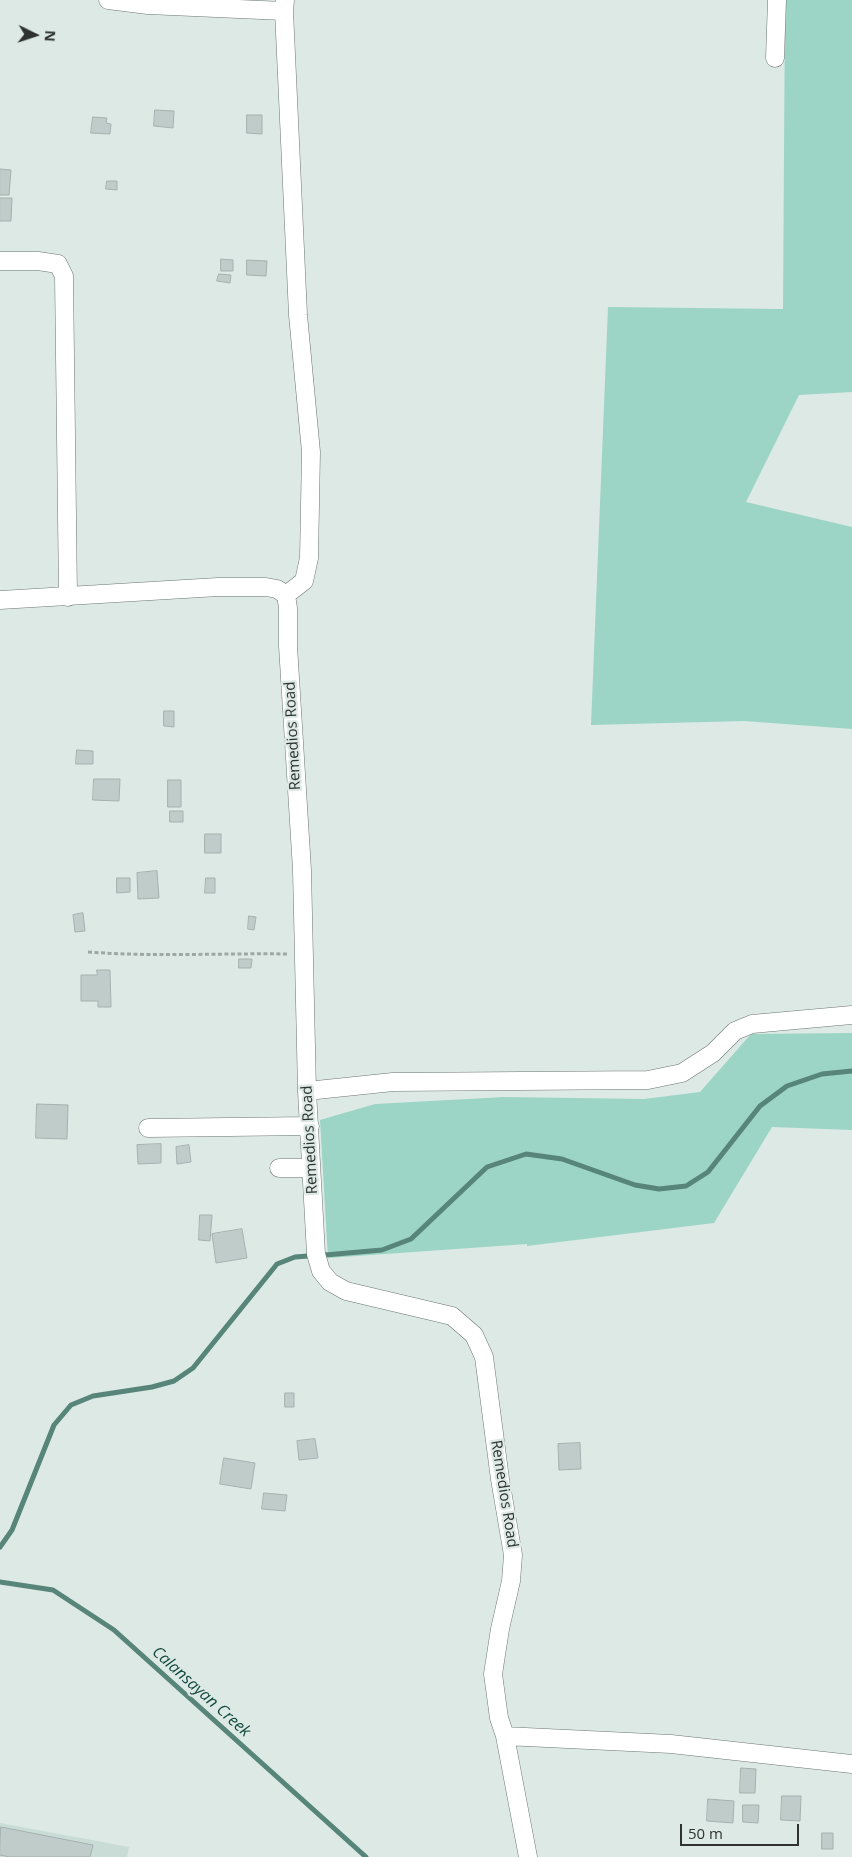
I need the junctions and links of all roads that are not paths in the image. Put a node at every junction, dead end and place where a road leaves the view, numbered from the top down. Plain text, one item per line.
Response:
1 (108, 0) edge
2 (777, 0) edge
3 (284, 6) edge
4 (775, 58) dead end
5 (0, 261) edge
6 (286, 595) junction
7 (68, 597) junction
8 (0, 600) edge
9 (852, 1014) edge
10 (307, 1091) junction
11 (310, 1126) junction
12 (148, 1128) dead end
13 (278, 1168) dead end
14 (311, 1168) junction
15 (505, 1736) junction
16 (850, 1759) edge
17 (528, 1857) edge

1 - 3 street
2 - 4 street
3 - 6 street
5 - 7 street
6 - 7 street
6 - 10 street, Remedios Road
7 - 8 street
9 - 10 street
10 - 11 street, Remedios Road
11 - 12 street
11 - 14 street, Remedios Road
13 - 14 street
14 - 15 street, Remedios Road
15 - 16 street
15 - 17 street, Remedios Road

